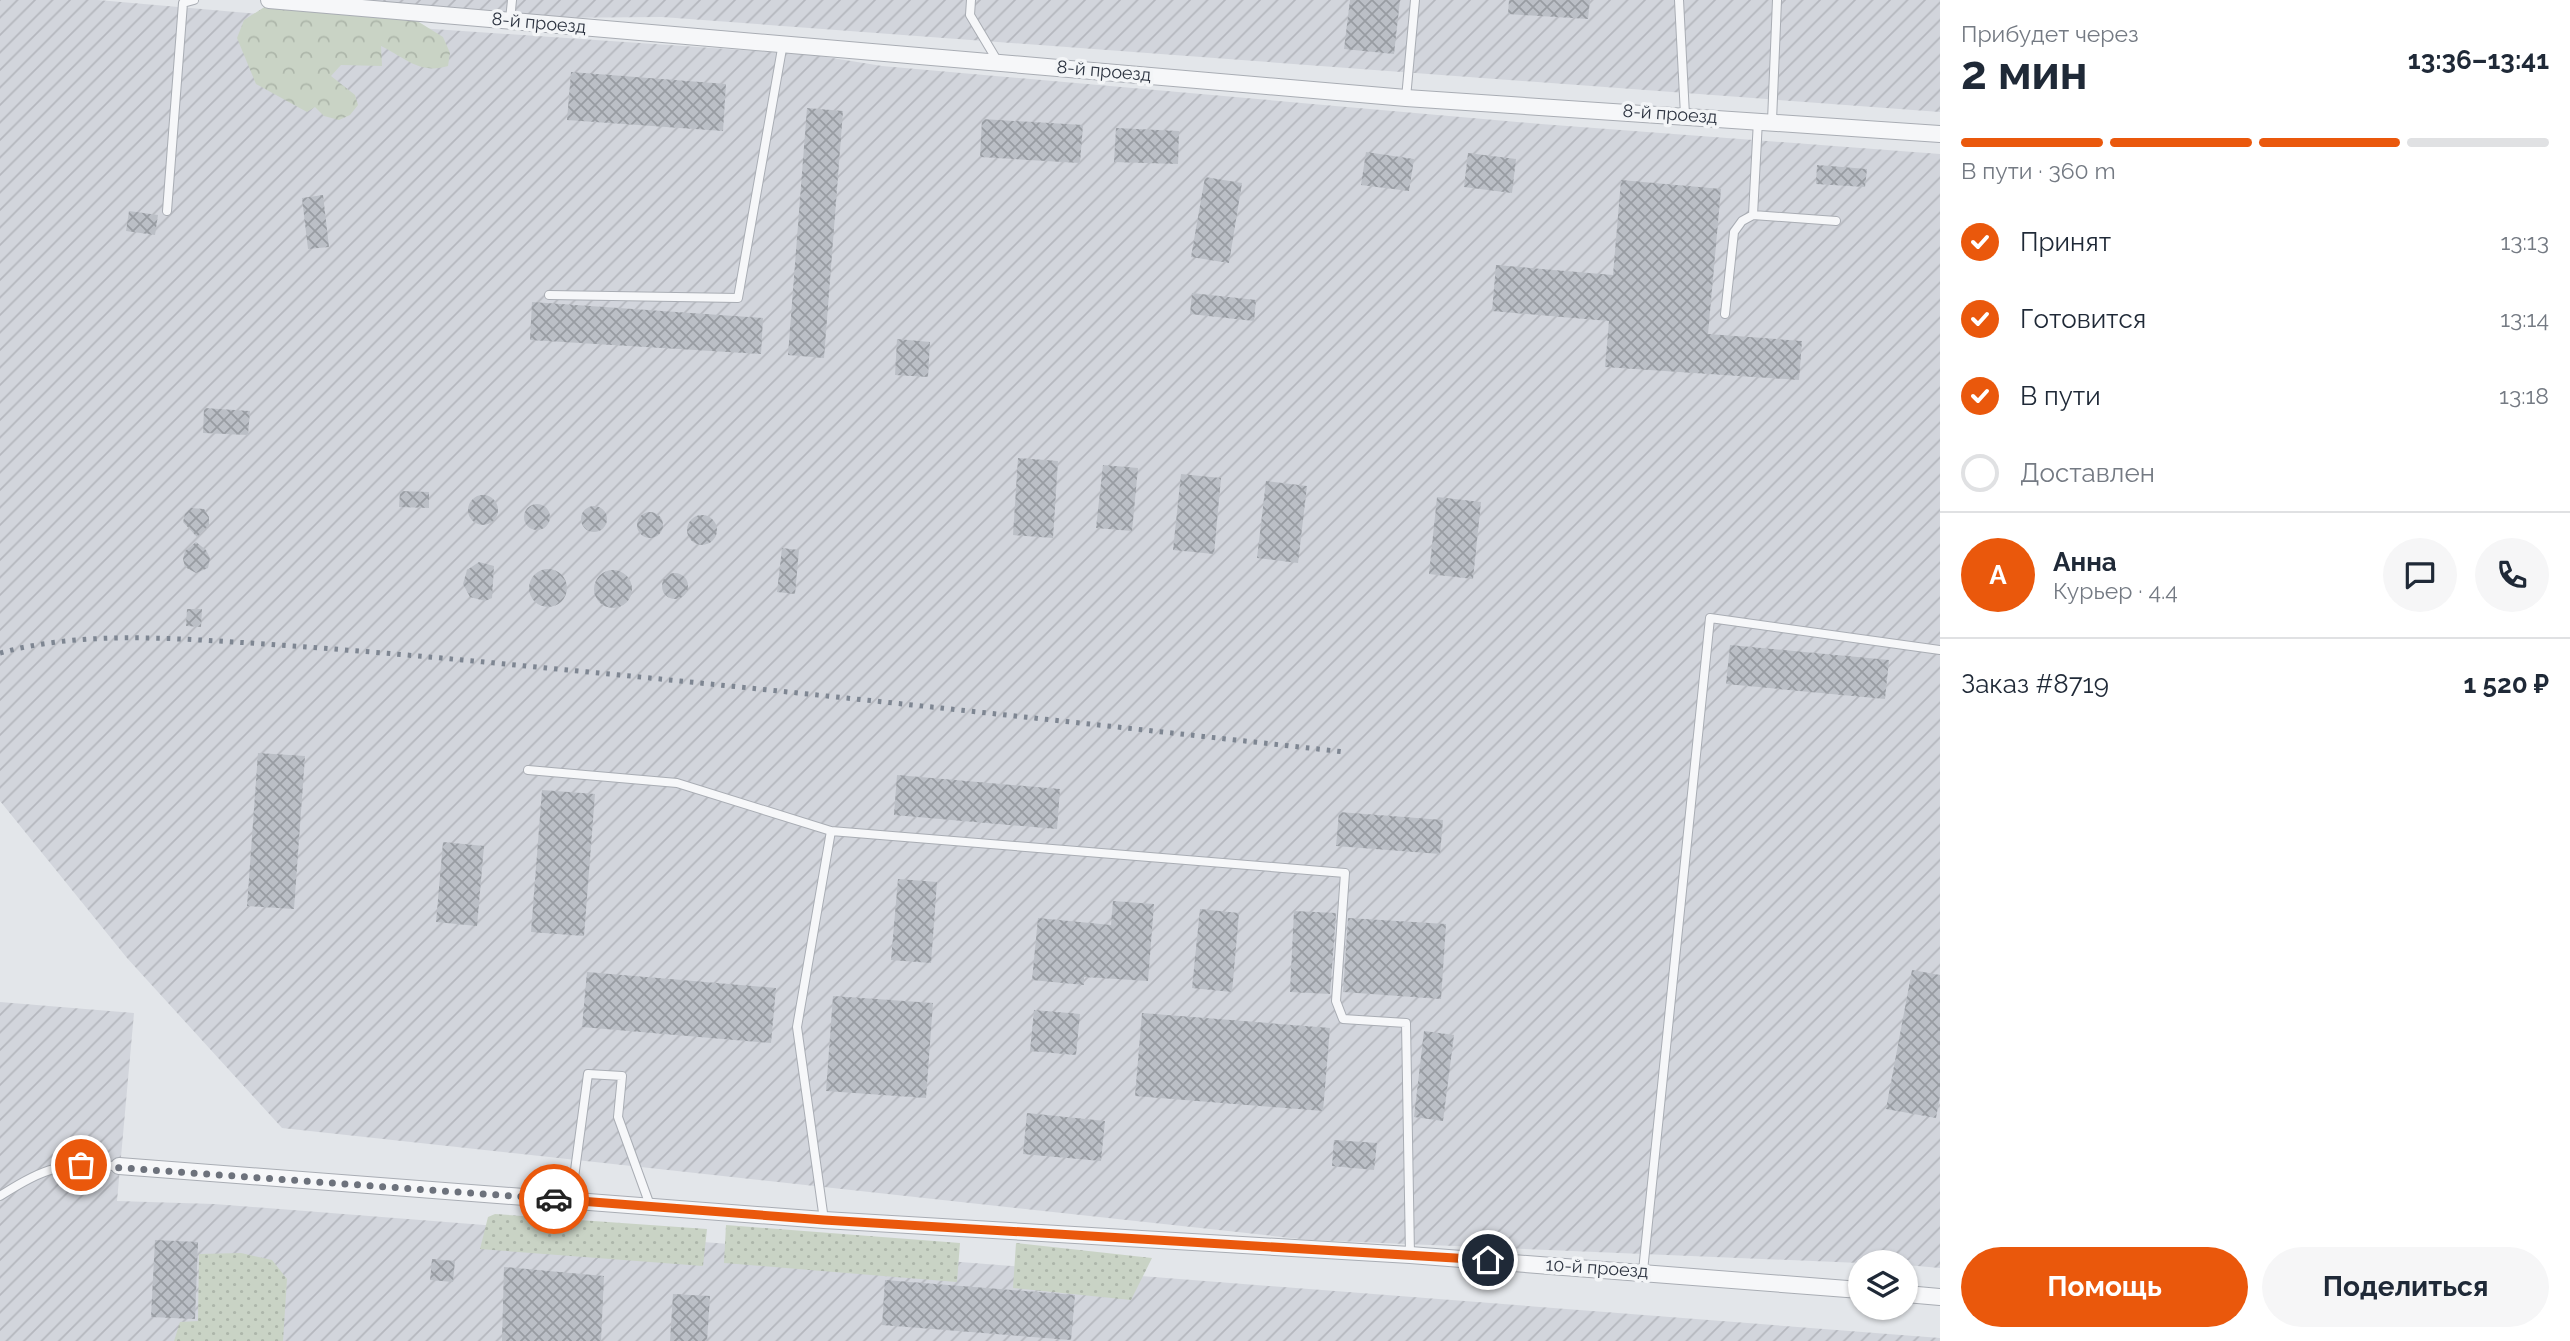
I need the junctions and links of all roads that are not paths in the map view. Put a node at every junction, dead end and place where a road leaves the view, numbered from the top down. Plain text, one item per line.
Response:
1 (194, 0) edge
2 (269, 0) edge
3 (512, 0) edge
4 (971, 0) edge
5 (1415, 0) edge
6 (1679, 0) edge
7 (1777, 0) edge
8 (384, 5) edge
9 (510, 20) junction
10 (783, 43) junction
11 (998, 62) junction
12 (1406, 98) junction
13 (1685, 115) junction
14 (1765, 121) junction
15 (1940, 134) edge
16 (167, 211) dead end
17 (1753, 215) junction
18 (1836, 221) dead end
19 (549, 295) dead end
20 (1725, 314) dead end
21 (1940, 650) edge
22 (528, 771) dead end
23 (831, 831) junction
24 (119, 1166) joint
25 (0, 1196) edge
26 (571, 1200) junction
27 (651, 1208) junction
28 (824, 1220) junction
29 (1410, 1255) junction
30 (1643, 1271) junction
31 (1848, 1289) edge
32 (1918, 1295) edge
33 (1940, 1297) edge

1 - 16 lane
2 - 8 street, 8-й проезд
3 - 9 lane
4 - 11 lane
5 - 12 lane
6 - 13 lane
7 - 14 lane
8 - 9 street, 8-й проезд
9 - 10 street, 8-й проезд
10 - 11 street, 8-й проезд
10 - 19 lane
11 - 12 street, 8-й проезд
12 - 13 street, 8-й проезд
13 - 14 street, 8-й проезд
14 - 15 street, 8-й проезд
14 - 17 lane
17 - 18 lane
17 - 20 lane
21 - 30 lane
22 - 23 lane
23 - 28 lane
23 - 29 lane
24 - 25 lane
24 - 26 street, 10-й проезд
26 - 27 street, 10-й проезд
26 - 27 lane
27 - 28 street, 10-й проезд
28 - 29 street, 10-й проезд
29 - 30 street, 10-й проезд
30 - 31 street, 10-й проезд
32 - 33 street

